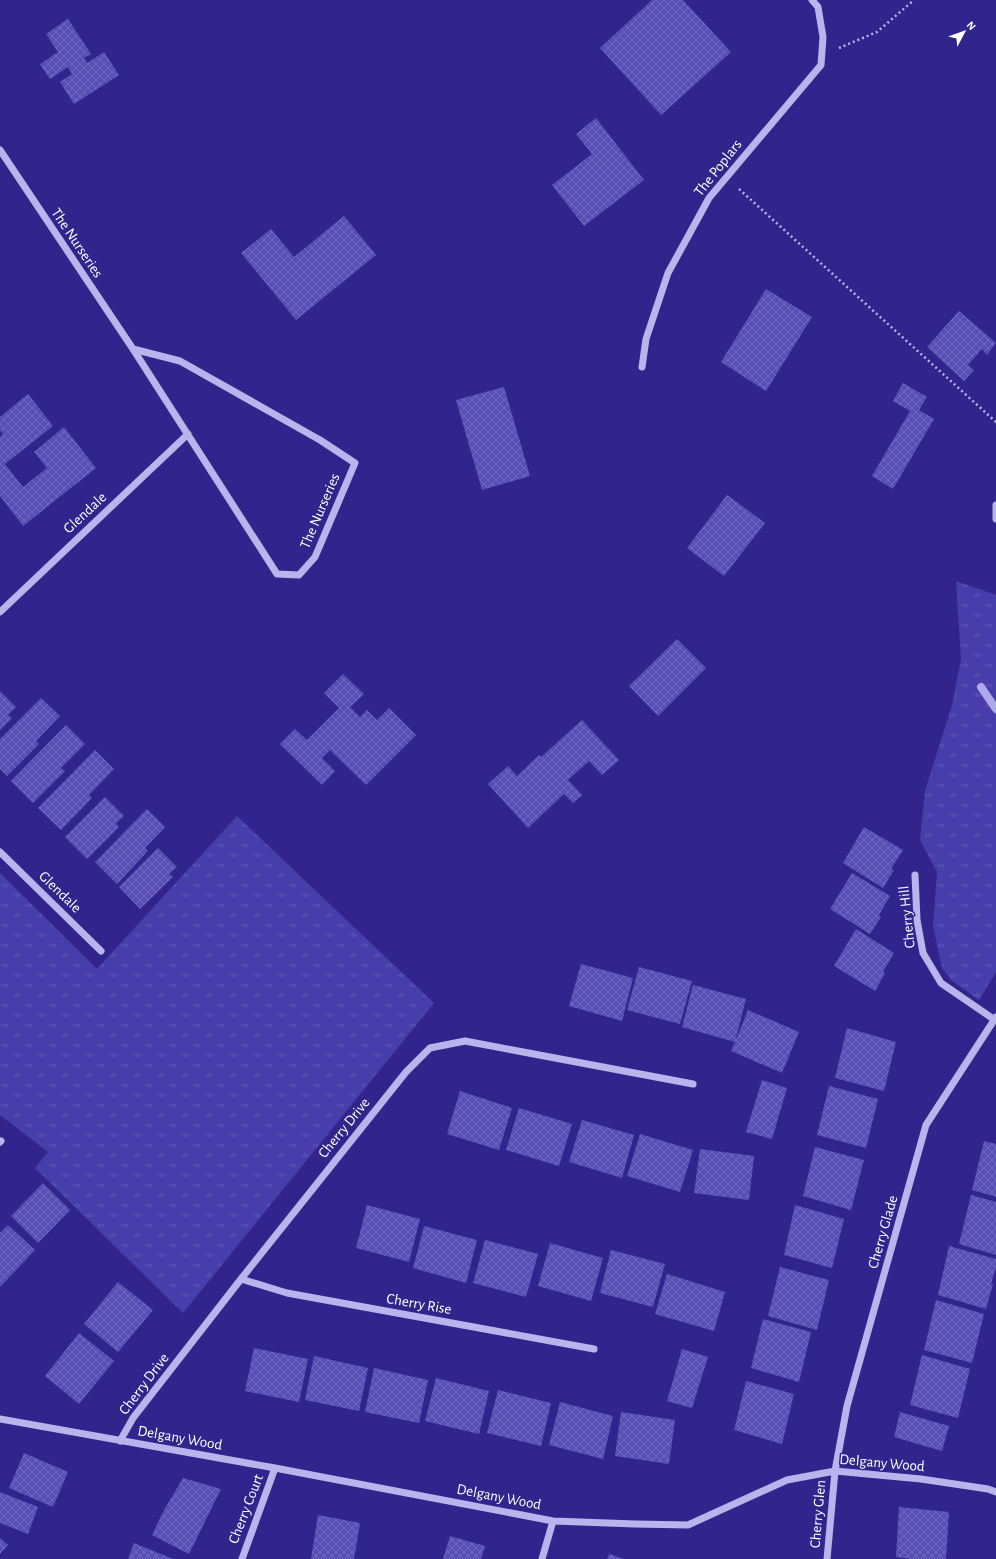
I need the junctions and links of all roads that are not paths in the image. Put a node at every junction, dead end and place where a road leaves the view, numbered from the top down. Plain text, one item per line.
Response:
1 (812, 0) edge
2 (0, 150) edge
3 (133, 349) junction
4 (642, 368) dead end
5 (188, 434) junction
6 (996, 505) edge
7 (996, 519) edge
8 (0, 612) edge
9 (0, 852) edge
10 (915, 875) dead end
11 (101, 951) dead end
12 (995, 1019) edge
13 (693, 1084) dead end
14 (241, 1279) junction
15 (594, 1349) dead end
16 (0, 1419) edge
17 (120, 1441) junction
18 (276, 1468) junction
19 (834, 1470) junction
20 (996, 1492) edge
21 (553, 1521) junction
22 (242, 1559) edge
23 (542, 1559) edge
24 (826, 1559) edge

1 - 4 street, The Poplars
2 - 3 street, The Nurseries
3 - 5 street, The Nurseries
3 - 5 street, The Nurseries
5 - 8 street, Glendale
6 - 7 street
9 - 11 street, Glendale
10 - 12 street, Cherry Hill
12 - 19 street, Cherry Glade
13 - 14 street, Cherry Drive
14 - 15 street, Cherry Rise
14 - 17 street, Cherry Drive
16 - 17 street, Delgany Wood
17 - 18 street, Delgany Wood
18 - 21 street, Delgany Wood
18 - 22 street, Cherry Court
19 - 20 street, Delgany Wood
19 - 21 street, Delgany Wood
19 - 24 street, Cherry Glen
21 - 23 street

